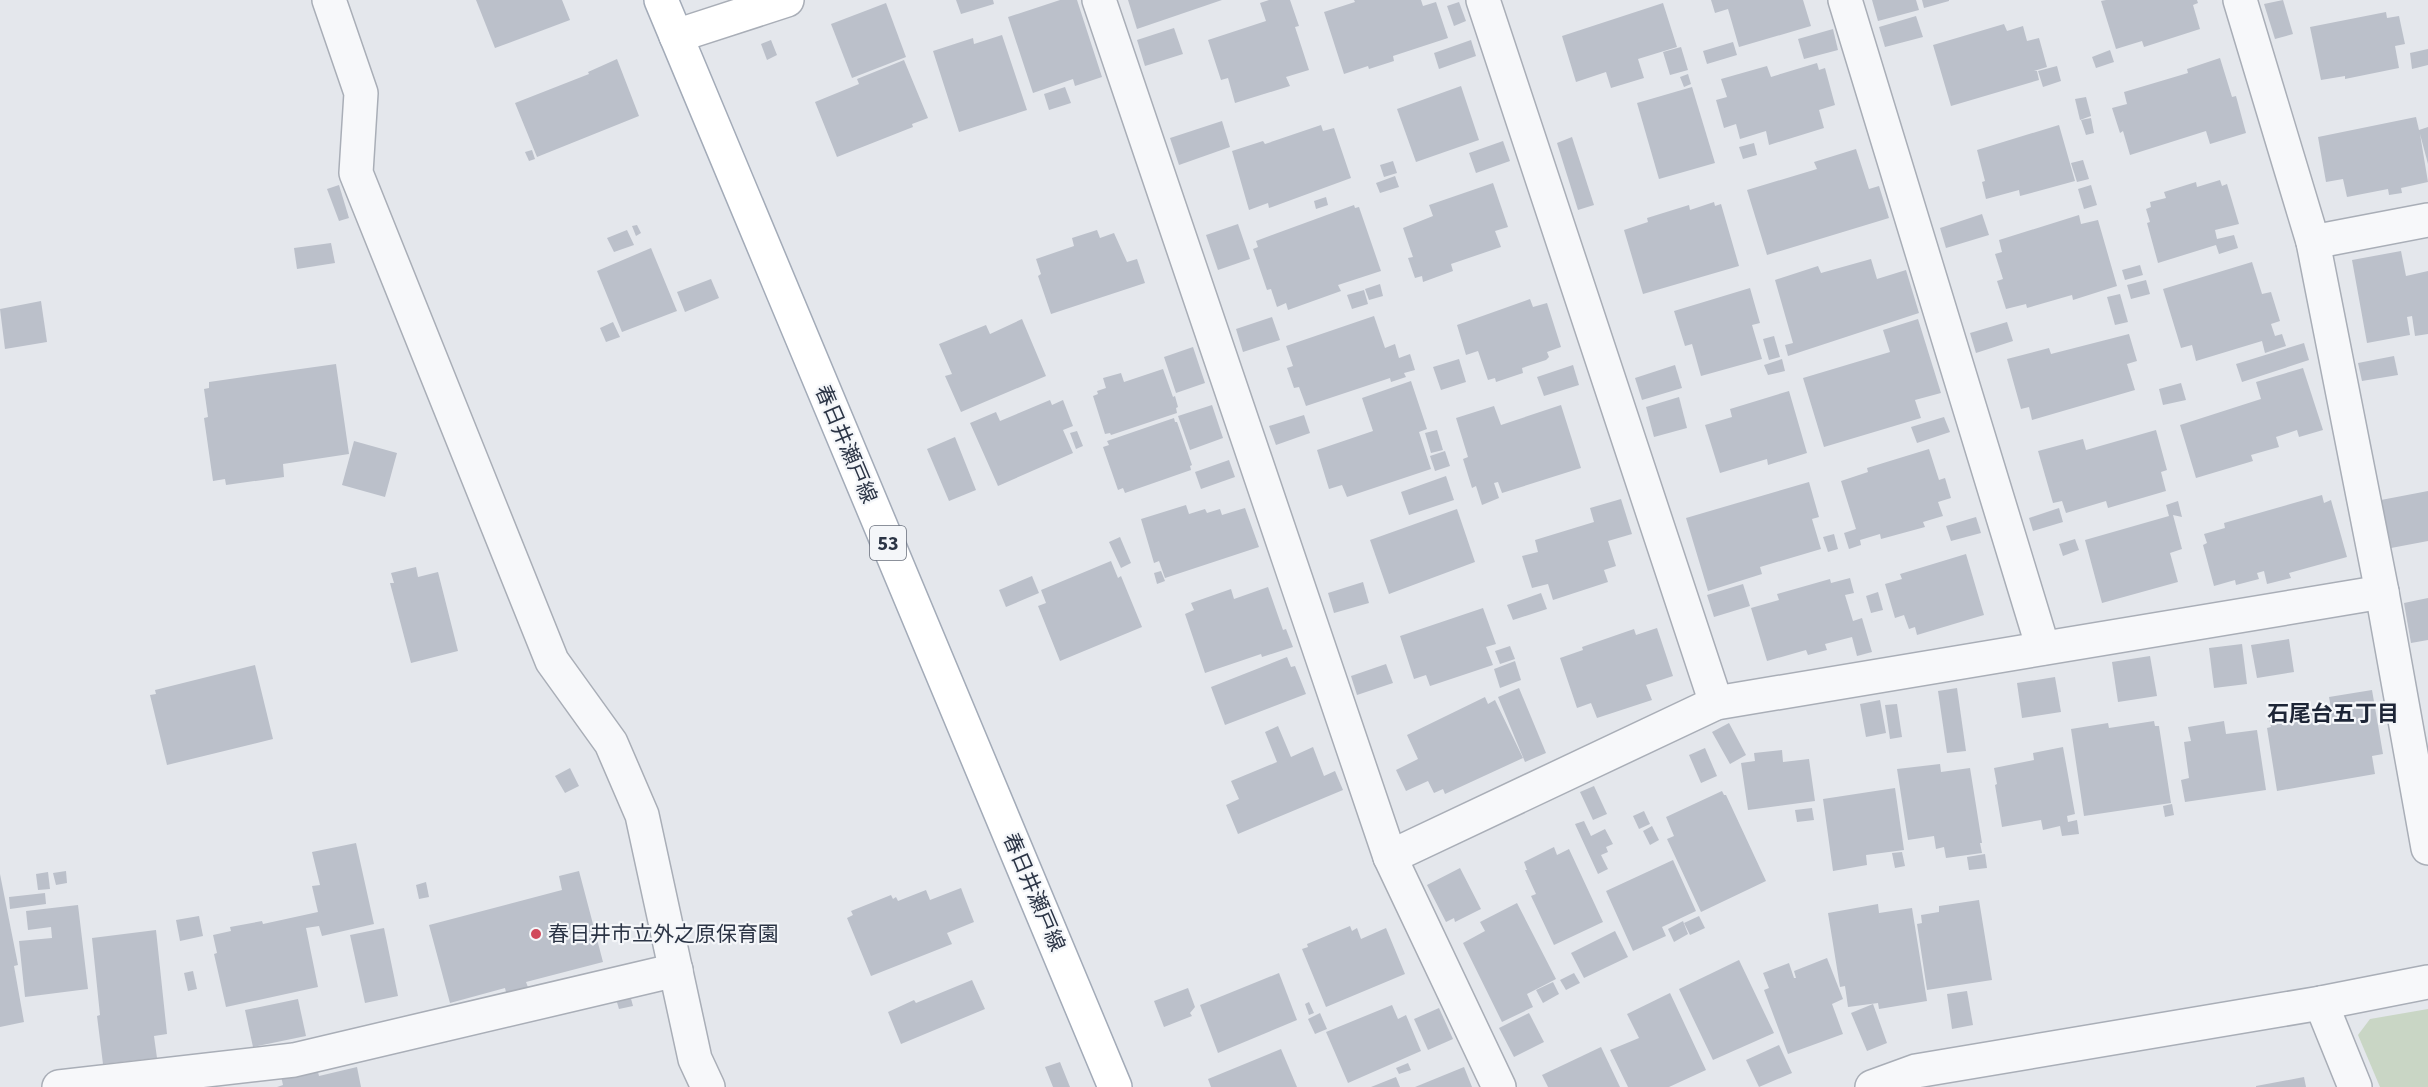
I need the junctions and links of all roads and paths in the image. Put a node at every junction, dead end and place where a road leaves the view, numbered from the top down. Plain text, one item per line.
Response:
1 (329, 0) edge
2 (661, 0) edge
3 (787, 0) edge
4 (1099, 0) edge
5 (1483, 0) edge
6 (1845, 0) edge
7 (2240, 0) edge
8 (676, 36) junction
9 (2428, 220) edge
10 (2313, 242) junction
11 (2382, 592) junction
12 (2043, 648) junction
13 (1716, 703) junction
14 (2428, 848) edge
15 (1390, 857) junction
16 (676, 970) junction
17 (2428, 982) edge
18 (2321, 1003) junction
19 (1919, 1079) edge
20 (59, 1087) edge
21 (708, 1087) edge
22 (1115, 1087) edge
23 (1500, 1087) edge
24 (1872, 1087) edge
25 (2355, 1087) edge

1 - 16 street
2 - 8 main road, 春日井瀬戸線 / 53
3 - 8 main road
4 - 15 street
5 - 13 street
6 - 12 street
7 - 10 street
8 - 22 main road, 春日井瀬戸線 / 53
9 - 10 street
10 - 11 street
11 - 12 street
11 - 14 street
12 - 13 street
13 - 15 street
15 - 23 street
16 - 20 street
16 - 21 street
17 - 18 street
18 - 19 street
18 - 25 street
19 - 24 street

